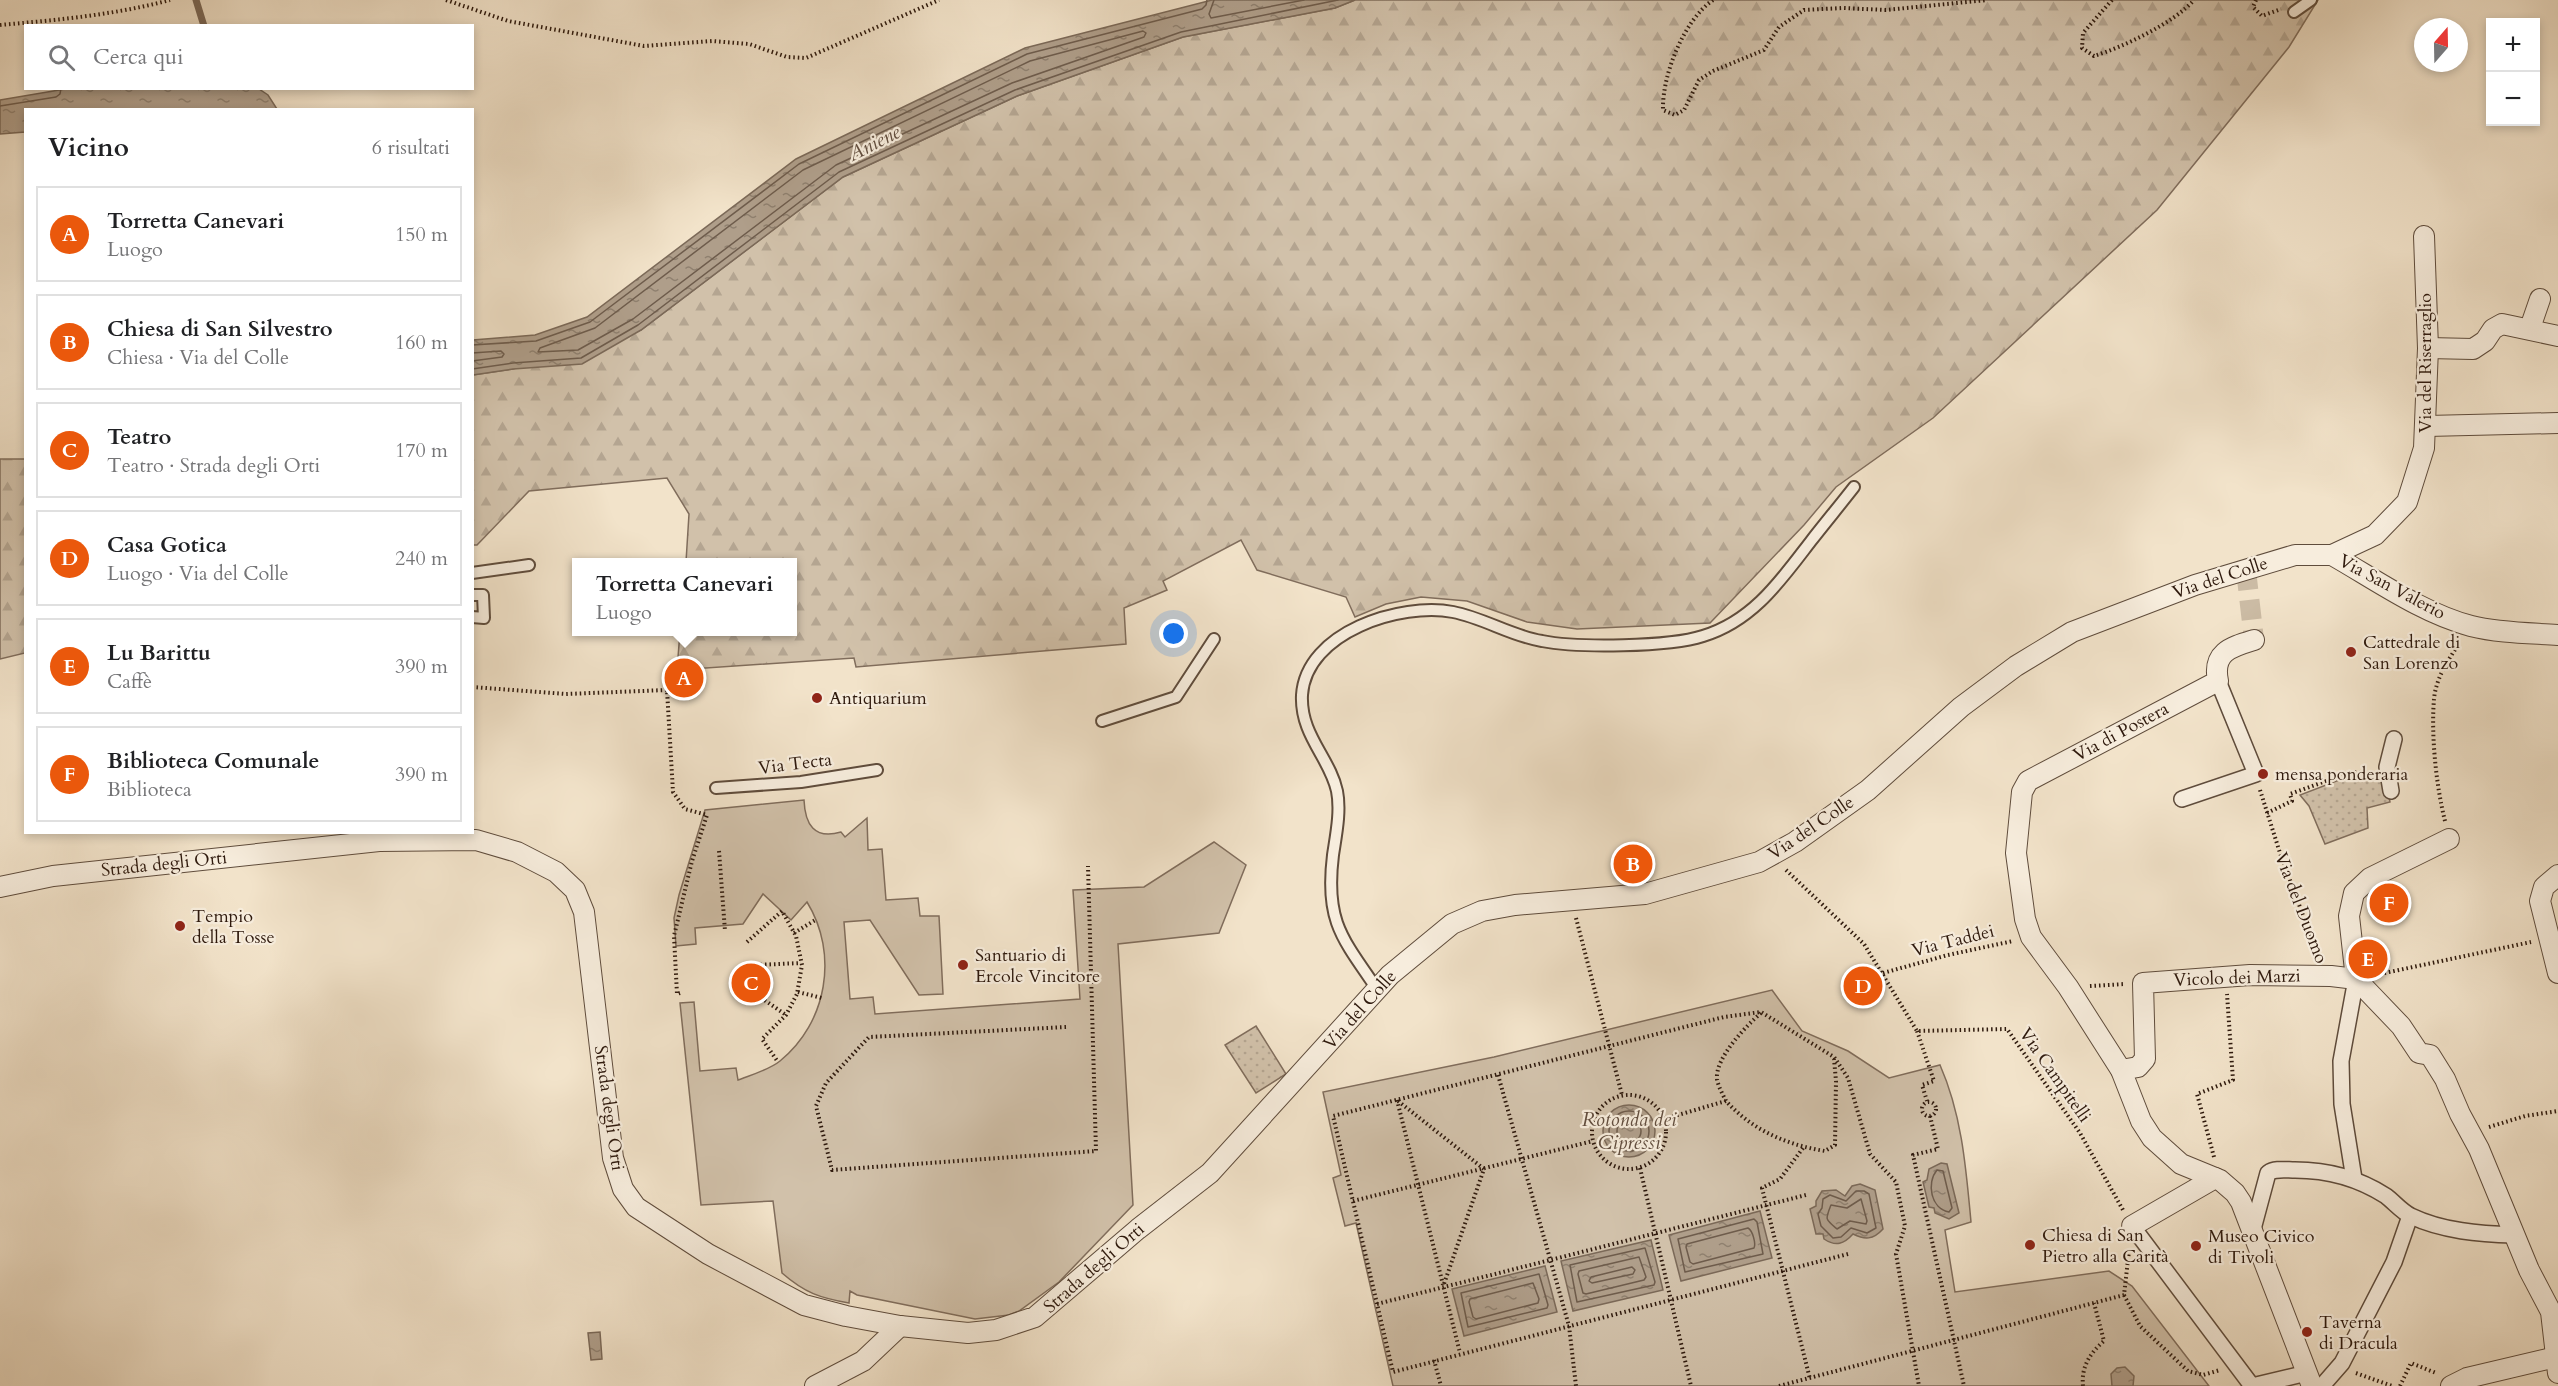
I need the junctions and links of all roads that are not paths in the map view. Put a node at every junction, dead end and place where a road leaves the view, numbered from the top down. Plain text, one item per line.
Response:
1 (2311, 0) edge
2 (2291, 8) road end
3 (2424, 236) dead end
4 (2540, 299) dead end
5 (2530, 328) junction
6 (2558, 336) edge
7 (2428, 348) junction
8 (2558, 423) edge
9 (2427, 426) junction
10 (1854, 487) dead end
11 (2332, 555) junction
12 (529, 565) dead end
13 (474, 573) edge
14 (474, 595) edge
15 (474, 617) edge
16 (2558, 635) edge
17 (1215, 639) dead end
18 (2254, 640) dead end
19 (2218, 681) junction
20 (1102, 721) dead end
21 (2394, 739) dead end
22 (877, 770) dead end
23 (716, 788) dead end
24 (2391, 791) dead end
25 (2182, 799) dead end
26 (401, 836) edge
27 (2450, 839) road end
28 (2558, 875) edge
29 (0, 887) edge
30 (2558, 973) edge
31 (2331, 976) joint
32 (2356, 979) junction
33 (1377, 989) junction
34 (2121, 1070) junction
35 (1245, 1135) joint
36 (2218, 1179) junction
37 (2354, 1179) junction
38 (2410, 1216) junction
39 (2132, 1226) joint
40 (2253, 1229) junction
41 (2514, 1235) junction
42 (2555, 1312) edge
43 (900, 1326) junction
44 (2557, 1365) edge
45 (2314, 1382) edge
46 (815, 1386) edge
47 (2451, 1386) edge

1 - 2 lane
3 - 7 street, Via del Riserraglio
4 - 5 street
5 - 6 street
5 - 7 street
7 - 9 street, Via del Riserraglio
8 - 9 street
9 - 11 street, Via del Riserraglio
10 - 33 lane
11 - 16 street, Via San Valerio
11 - 33 street, Via del Colle
12 - 13 lane
14 - 15 lane
17 - 20 lane
18 - 19 street
19 - 25 street
19 - 34 street, Via di Postera
21 - 24 street
22 - 23 lane, Via Tecta
26 - 29 street, Strada degli Orti
26 - 43 street, Strada degli Orti
27 - 32 street
28 - 30 street
31 - 32 street, Via del Duomo
31 - 34 street, Vicolo dei Marzi
32 - 37 street
32 - 41 street
33 - 35 street, Via del Colle
34 - 36 street
35 - 43 street, Strada degli Orti
36 - 39 street
36 - 40 street
37 - 38 street
37 - 40 street
38 - 41 street
38 - 45 street
39 - 45 street
40 - 45 street
41 - 42 street
42 - 44 street
43 - 46 street
44 - 47 street

